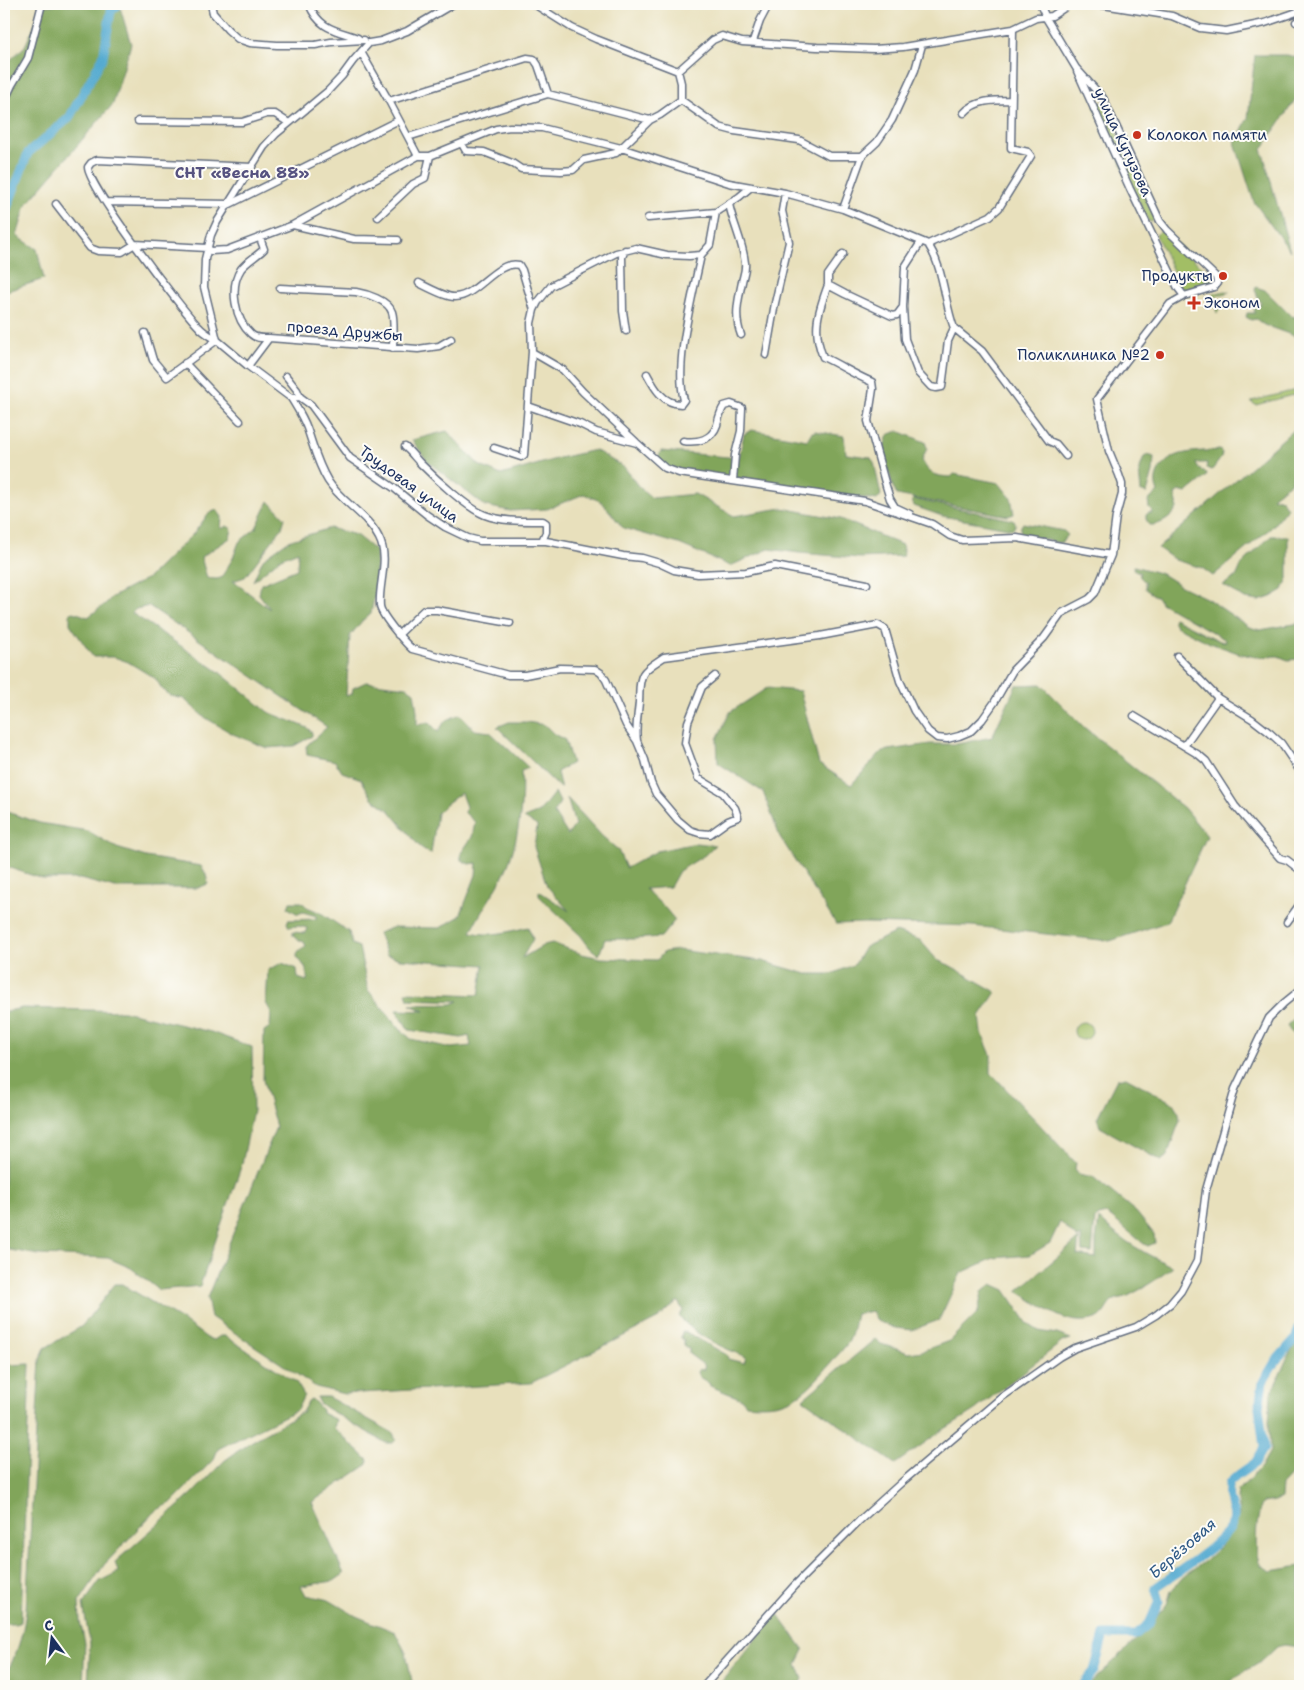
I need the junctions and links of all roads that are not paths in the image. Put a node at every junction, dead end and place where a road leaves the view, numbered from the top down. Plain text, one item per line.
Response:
1 (42, 4) edge
2 (211, 4) edge
3 (308, 4) edge
4 (452, 4) edge
5 (534, 4) edge
6 (769, 4) edge
7 (1040, 4) edge
8 (1070, 4) edge
9 (1097, 4) edge
10 (1300, 11) edge
11 (1046, 18) junction
12 (1012, 29) junction
13 (753, 41) junction
14 (367, 42) junction
15 (922, 45) junction
16 (361, 52) junction
17 (1076, 68) junction
18 (678, 71) junction
19 (548, 94) junction
20 (681, 100) junction
21 (1010, 100) junction
22 (389, 101) junction
23 (4, 102) edge
24 (964, 113) dead end
25 (400, 120) junction
26 (650, 120) junction
27 (138, 121) dead end
28 (288, 123) junction
29 (408, 137) junction
30 (462, 144) junction
31 (621, 148) junction
32 (418, 156) junction
33 (430, 156) junction
34 (862, 156) junction
35 (252, 167) junction
36 (751, 188) junction
37 (785, 193) junction
38 (106, 202) junction
39 (56, 204) dead end
40 (230, 204) junction
41 (729, 204) junction
42 (843, 209) junction
43 (716, 212) junction
44 (378, 217) dead end
45 (648, 218) dead end
46 (1160, 221) junction
47 (293, 225) junction
48 (1148, 227) junction
49 (260, 238) junction
50 (398, 240) dead end
51 (924, 243) junction
52 (135, 244) junction
53 (207, 248) junction
54 (625, 250) junction
55 (843, 254) dead end
56 (701, 255) junction
57 (419, 283) dead end
58 (828, 285) junction
59 (280, 288) dead end
60 (1184, 296) junction
61 (902, 307) junction
62 (534, 310) junction
63 (954, 328) junction
64 (626, 331) dead end
65 (145, 333) dead end
66 (741, 335) dead end
67 (270, 338) junction
68 (451, 339) dead end
69 (218, 340) junction
70 (393, 348) junction
71 (532, 352) junction
72 (766, 355) dead end
73 (185, 363) junction
74 (248, 366) junction
75 (646, 374) dead end
76 (286, 376) dead end
77 (300, 397) junction
78 (291, 398) junction
79 (528, 406) junction
80 (240, 421) dead end
81 (683, 441) dead end
82 (637, 443) junction
83 (405, 447) dead end
84 (494, 448) dead end
85 (1066, 456) dead end
86 (733, 481) junction
87 (932, 524) junction
88 (542, 541) junction
89 (1111, 554) junction
90 (867, 584) dead end
91 (510, 624) dead end
92 (398, 635) junction
93 (1177, 656) dead end
94 (715, 676) dead end
95 (1218, 698) junction
96 (1134, 716) dead end
97 (637, 741) junction
98 (1184, 746) junction
99 (1300, 771) edge
100 (1300, 870) edge
101 (1300, 904) edge
102 (1287, 922) dead end
103 (1300, 990) edge
104 (704, 1686) edge

1 - 23 street
2 - 14 street
3 - 14 street
4 - 14 street
5 - 18 street
6 - 13 street
7 - 11 street, улица Кутузова
8 - 11 street
9 - 10 street
11 - 12 street
11 - 17 street, улица Кутузова
12 - 15 street
12 - 21 street
13 - 15 street
13 - 18 street
14 - 16 street
15 - 34 street
16 - 22 street
16 - 28 street
17 - 46 street, улица Кутузова
17 - 48 street, улица Кутузова
18 - 20 street
19 - 22 street
19 - 26 street
19 - 29 street
20 - 26 street
20 - 34 street
21 - 24 street
21 - 51 street
22 - 25 street
25 - 29 street
25 - 40 street
26 - 31 street
27 - 28 street
28 - 35 street
29 - 32 street
30 - 31 street
30 - 31 street
30 - 33 street
31 - 36 street
32 - 33 street
32 - 47 street
33 - 44 street
34 - 42 street
35 - 38 street
35 - 40 street
36 - 37 street
36 - 41 street
37 - 42 street
37 - 72 street
38 - 40 street
38 - 52 street
39 - 52 street
40 - 53 street
41 - 43 street
41 - 66 street
42 - 51 street
43 - 45 street
43 - 56 street
46 - 48 street
46 - 60 street, улица Кутузова
47 - 49 street
47 - 50 street
48 - 60 street, улица Кутузова
49 - 53 street
49 - 67 street
51 - 61 street
51 - 63 street
52 - 53 street
52 - 69 street
53 - 69 street
54 - 56 street
54 - 62 street
54 - 64 street
55 - 58 street
56 - 75 street
57 - 62 street
58 - 61 street
58 - 87 street
59 - 70 street
60 - 89 street, улица Кутузова
61 - 63 street
62 - 71 street
63 - 85 street
65 - 73 street
67 - 70 street, проезд Дружбы
67 - 74 street, проезд Дружбы
68 - 70 street, проезд Дружбы
69 - 73 street
69 - 74 street
71 - 79 street
71 - 82 street
73 - 80 street
74 - 78 street
76 - 77 street, Трудовая улица
77 - 78 street
77 - 88 street, Трудовая улица
78 - 92 street
79 - 82 street
79 - 84 street
81 - 86 street
82 - 86 street
83 - 88 street
86 - 87 street
87 - 89 street
88 - 90 street, Трудовая улица
89 - 97 street
91 - 92 street
92 - 97 street
93 - 95 street
94 - 97 street
95 - 98 street
95 - 99 street
96 - 98 street
98 - 100 street
101 - 102 street
103 - 104 street

